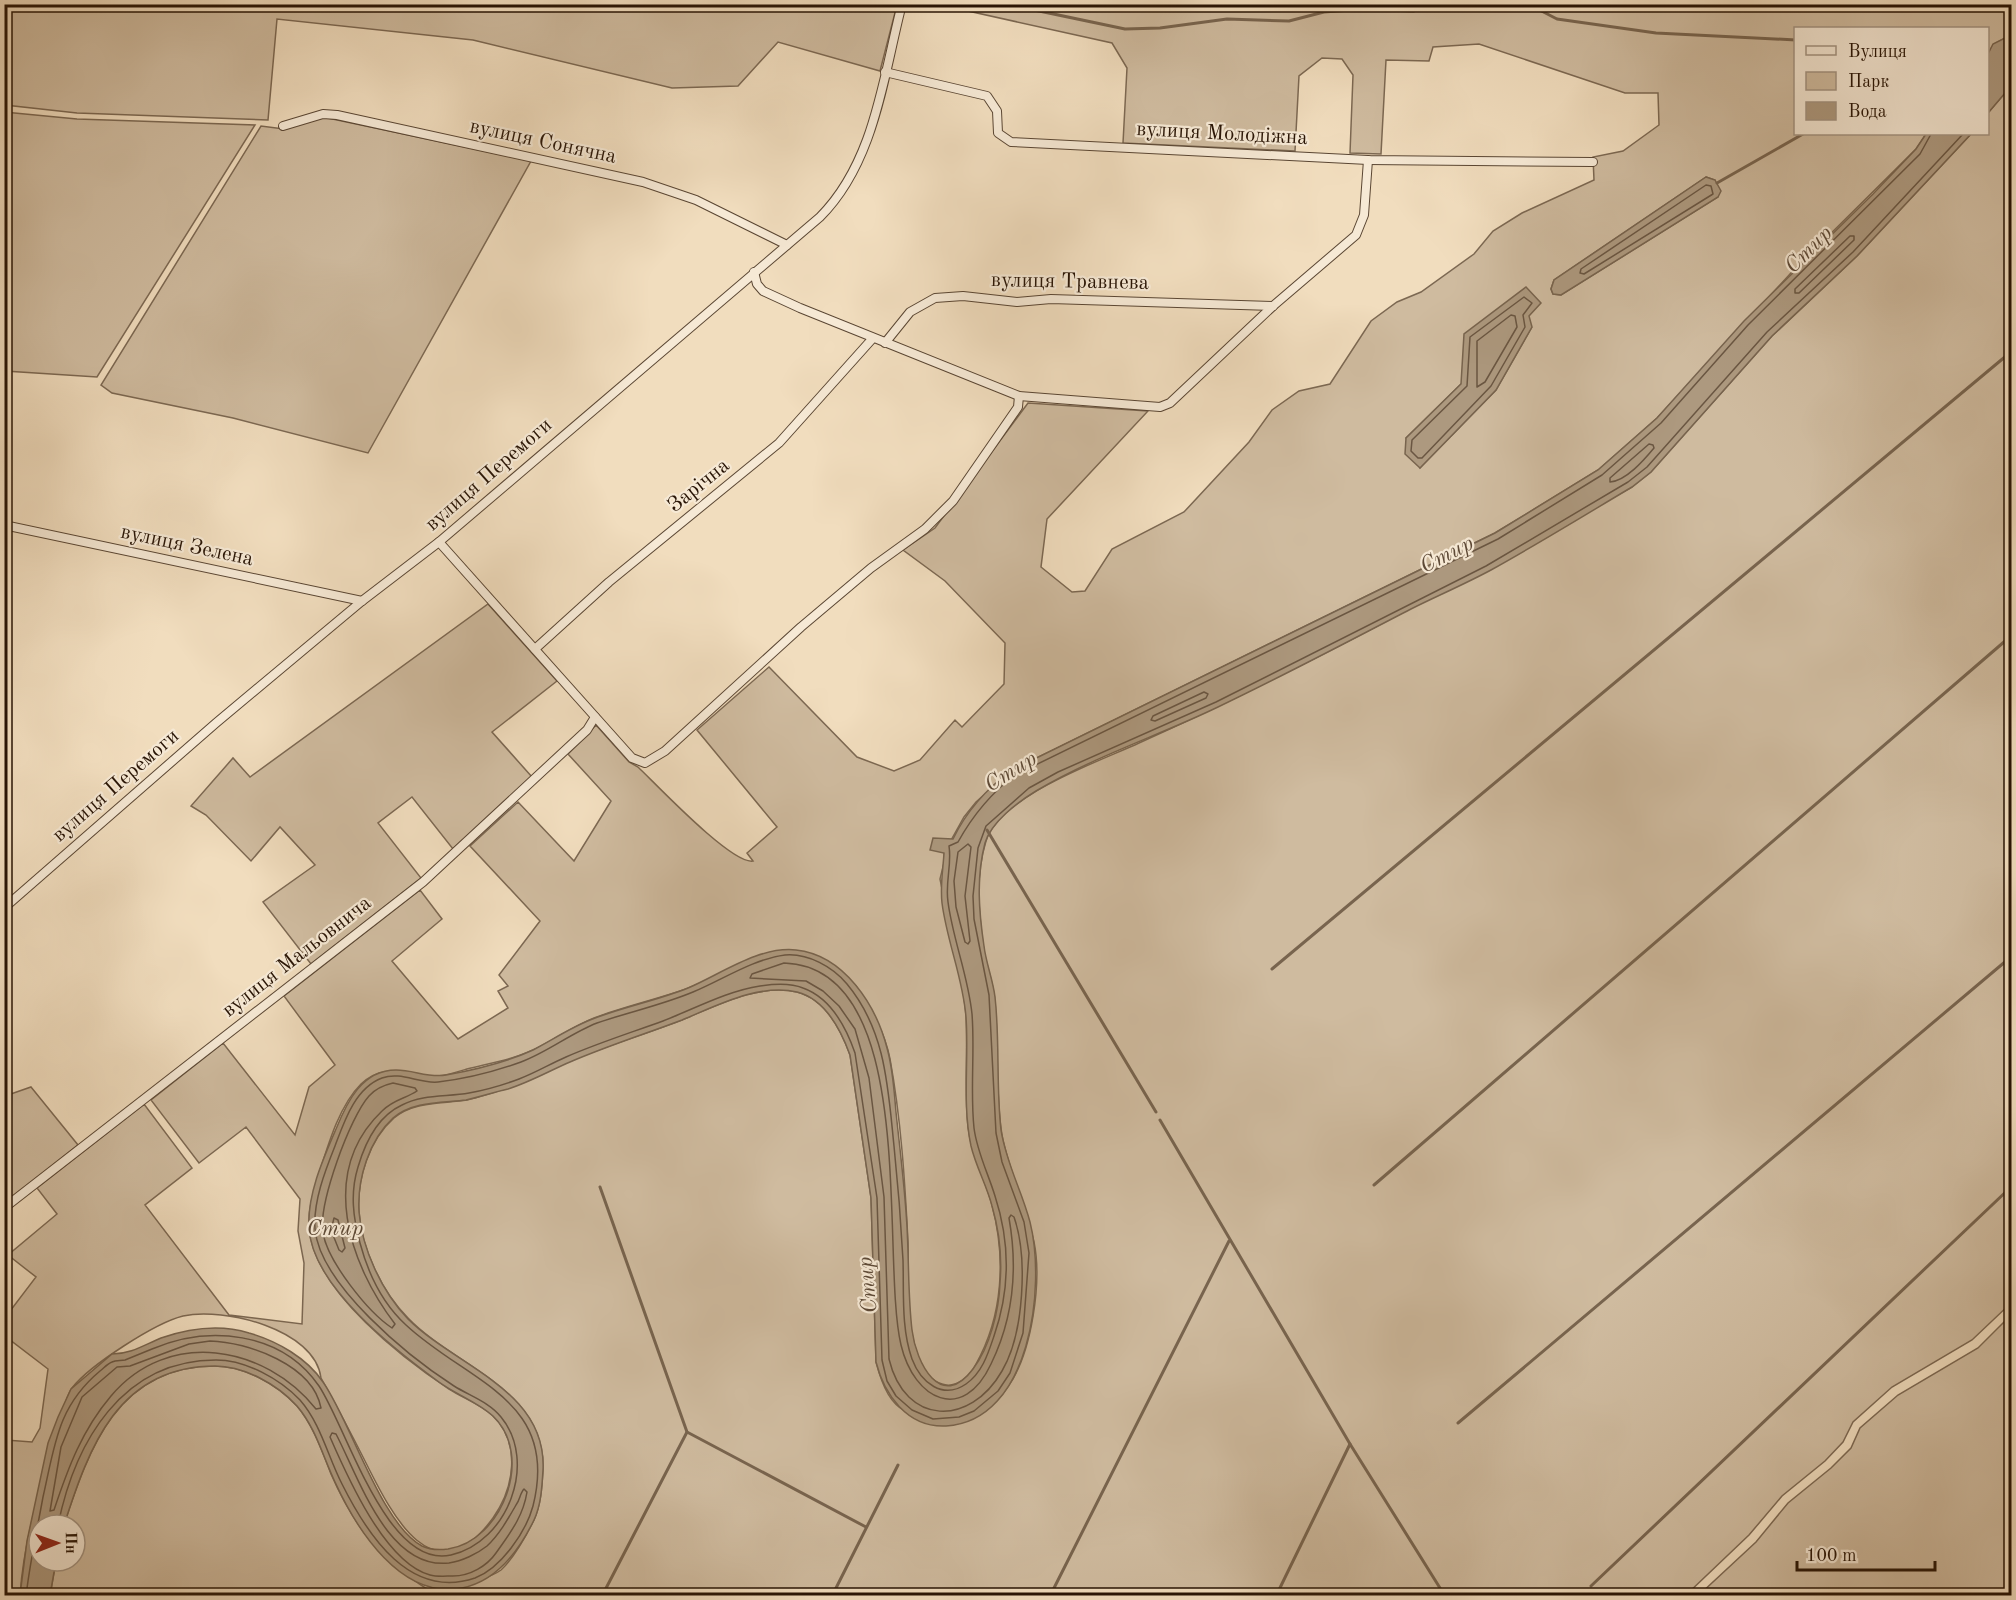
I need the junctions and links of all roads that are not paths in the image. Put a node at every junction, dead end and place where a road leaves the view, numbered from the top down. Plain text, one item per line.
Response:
1 (902, 4) edge
2 (885, 72) junction
3 (283, 126) dead end
4 (1368, 160) junction
5 (1593, 162) dead end
6 (787, 245) junction
7 (754, 272) junction
8 (1273, 306) junction
9 (873, 338) junction
10 (885, 343) junction
11 (1019, 396) junction
12 (4, 525) edge
13 (439, 542) junction
14 (362, 602) junction
15 (535, 649) junction
16 (595, 717) junction
17 (4, 908) edge
18 (4, 1208) edge

1 - 2 street, вулиця Перемоги
2 - 4 street, вулиця Молодіжна
2 - 6 street, вулиця Перемоги
3 - 6 street, вулиця Сонячна
4 - 5 street, вулиця Молодіжна
4 - 8 street
6 - 7 street, вулиця Перемоги
7 - 9 street
7 - 13 street, вулиця Перемоги
8 - 10 street, вулиця Травнева
8 - 11 street
9 - 10 street
9 - 15 street, Зарічна
10 - 11 street
11 - 16 street
12 - 14 street, вулиця Зелена
13 - 14 street, вулиця Перемоги
13 - 15 street
14 - 17 street, вулиця Перемоги
15 - 16 street
16 - 18 street, вулиця Мальовнича

